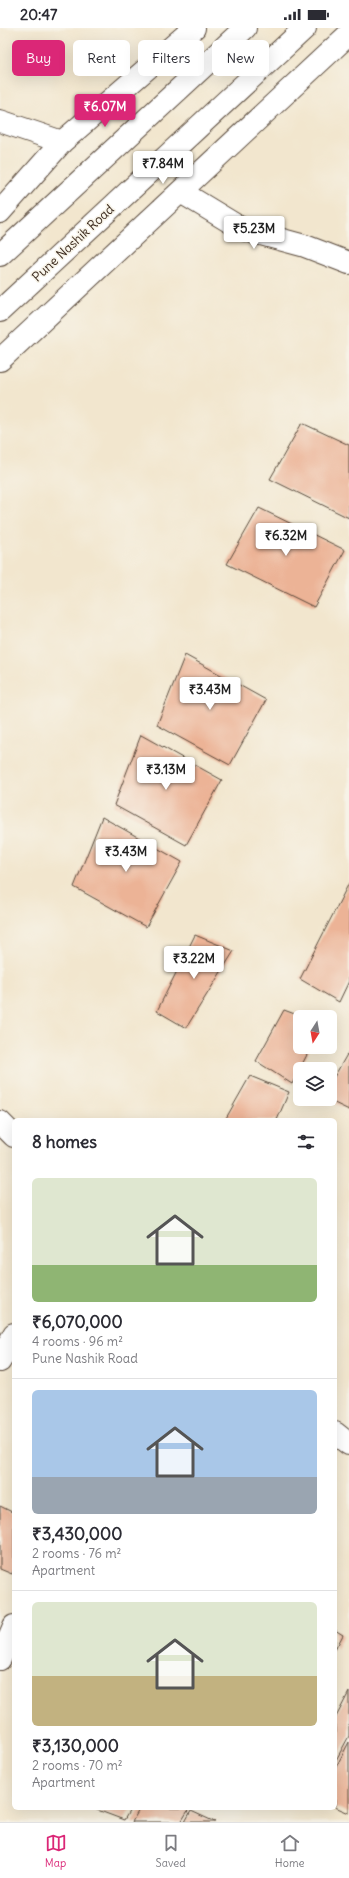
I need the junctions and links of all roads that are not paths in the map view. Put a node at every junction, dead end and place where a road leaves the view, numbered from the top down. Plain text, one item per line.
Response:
1 (194, 28) edge
2 (244, 28) edge
3 (304, 28) edge
4 (349, 34) edge
5 (0, 121) edge
6 (62, 142) junction
7 (181, 192) junction
8 (0, 212) edge
9 (0, 255) edge
10 (349, 263) edge
11 (0, 311) edge
12 (0, 360) edge
13 (0, 1122) edge
14 (12, 1134) edge
15 (12, 1338) edge
16 (0, 1361) edge
17 (337, 1435) edge
18 (349, 1444) edge
19 (12, 1631) edge
20 (0, 1659) edge

1 - 6 main road
2 - 9 main road
3 - 11 main road, Pune Nashik Road
4 - 7 main road
5 - 6 main road
6 - 8 main road
7 - 10 main road
7 - 12 main road
13 - 14 main road
15 - 16 main road
17 - 18 main road
19 - 20 main road

